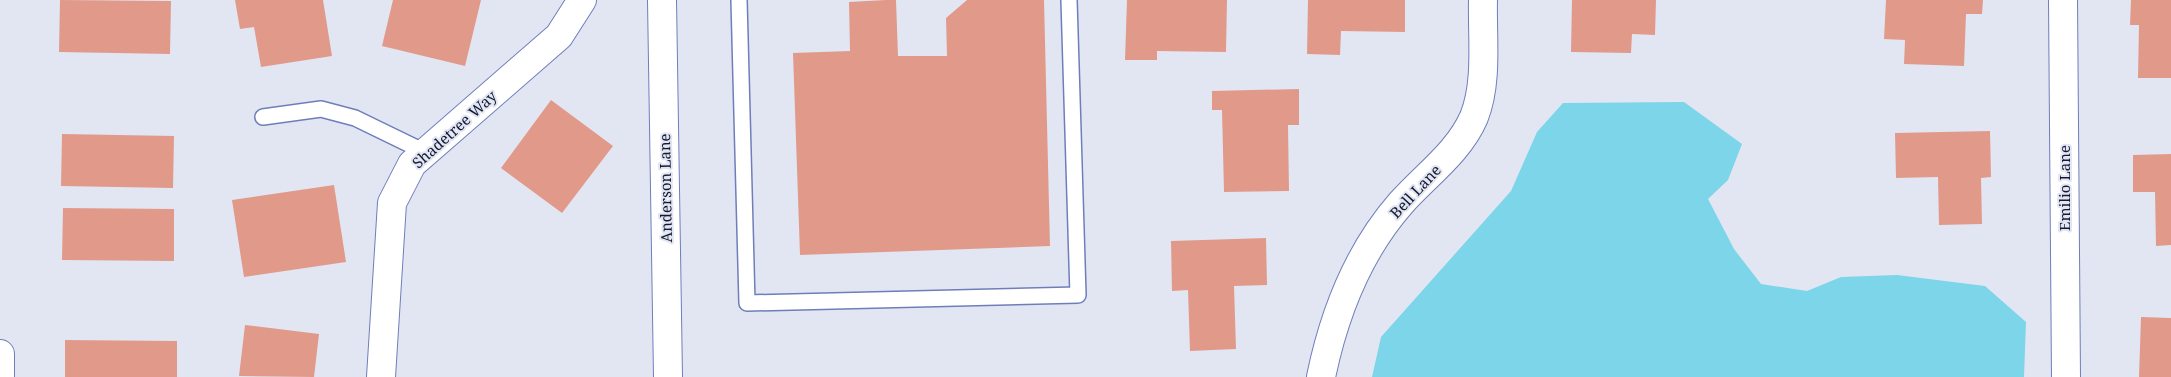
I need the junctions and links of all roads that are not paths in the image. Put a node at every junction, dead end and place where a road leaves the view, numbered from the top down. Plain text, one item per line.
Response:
1 (582, 0) edge
2 (662, 0) edge
3 (739, 0) edge
4 (1069, 0) edge
5 (1482, 0) edge
6 (2063, 0) edge
7 (263, 117) dead end
8 (425, 152) junction
9 (0, 354) edge
10 (0, 377) edge
11 (381, 377) edge
12 (668, 377) edge
13 (1321, 377) edge
14 (2066, 377) edge

1 - 8 street, Shadetree Way
2 - 12 street, Anderson Lane
3 - 4 lane
5 - 13 street, Bell Lane
6 - 14 street, Emilio Lane
7 - 8 lane
8 - 11 street, Shadetree Way
9 - 10 street

